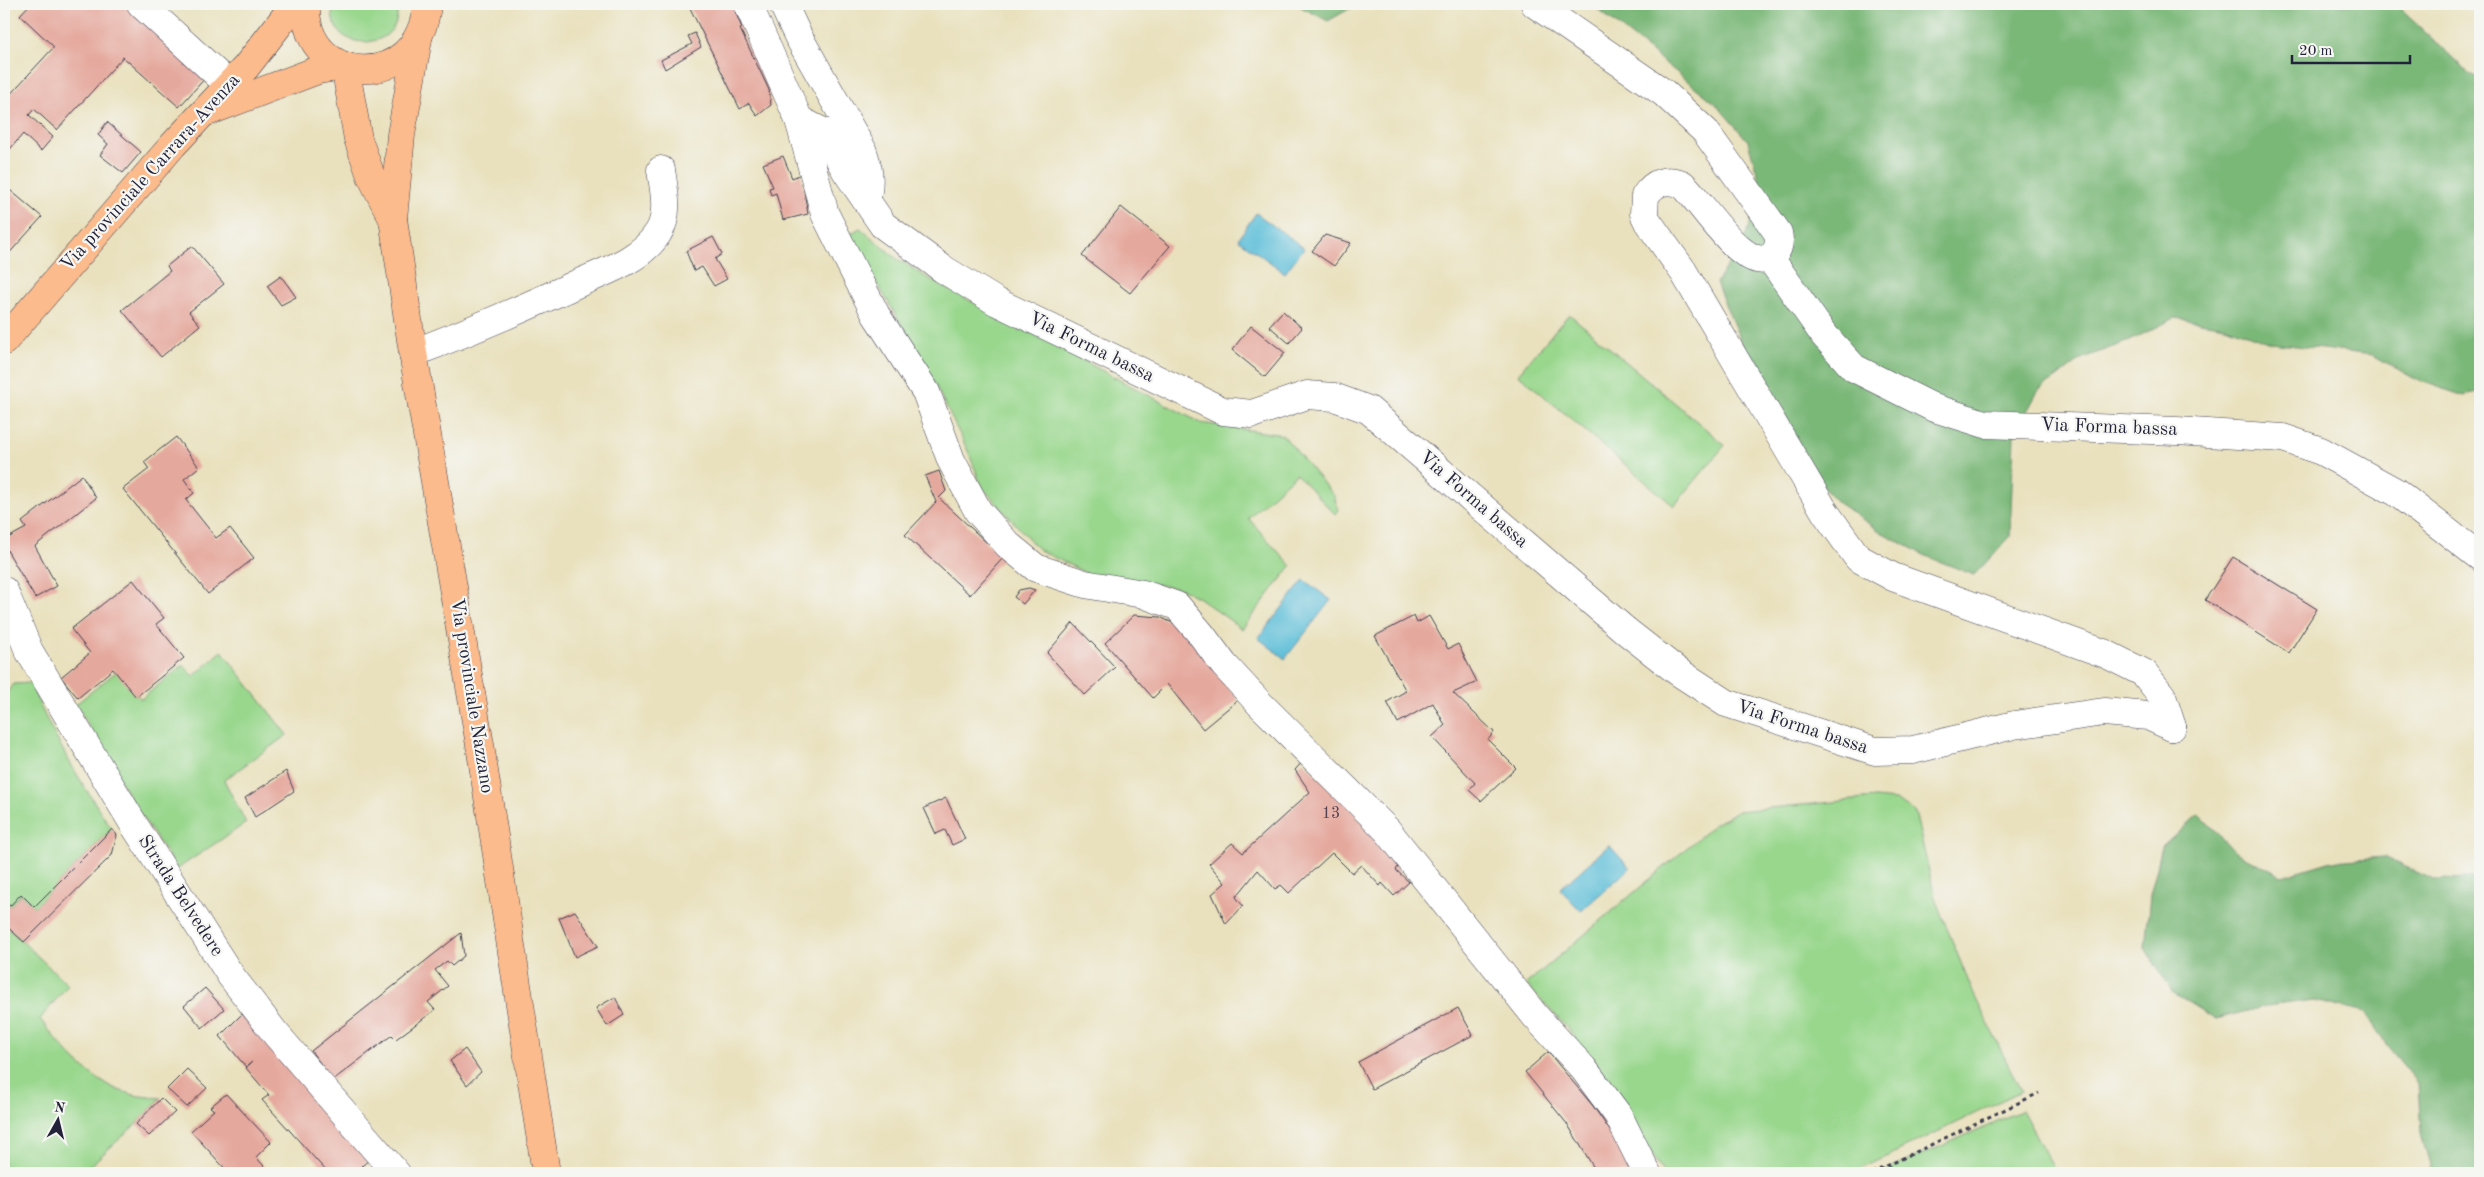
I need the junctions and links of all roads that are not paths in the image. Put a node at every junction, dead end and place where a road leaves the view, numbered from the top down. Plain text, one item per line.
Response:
1 (141, 4) edge
2 (295, 4) edge
3 (306, 4) edge
4 (748, 4) edge
5 (782, 4) edge
6 (1535, 4) edge
7 (424, 16) edge
8 (345, 66) junction
9 (229, 85) junction
10 (204, 113) junction
11 (799, 120) junction
12 (662, 170) dead end
13 (866, 200) junction
14 (393, 219) junction
15 (1770, 258) junction
16 (4, 341) edge
17 (413, 353) junction
18 (2480, 557) edge
19 (4, 591) edge
20 (390, 1171) edge
21 (546, 1173) edge
22 (1647, 1173) edge

1 - 9 street
2 - 9 main road, Via provinciale Carrara-Avenza
3 - 8 main road
4 - 11 street
5 - 13 street
6 - 15 street
7 - 8 main road
7 - 14 main road, Via provinciale Nazzano
8 - 10 main road
8 - 14 main road, Via provinciale Nazzano
9 - 10 main road, Via provinciale Carrara-Avenza
10 - 16 main road, Via provinciale Carrara-Avenza
11 - 13 street, Via Forma bassa
11 - 22 street
12 - 17 street
13 - 15 street, Via Forma bassa
14 - 17 main road, Via provinciale Nazzano
15 - 18 street, Via Forma bassa
17 - 21 main road, Via provinciale Nazzano
19 - 20 street, Strada Belvedere

